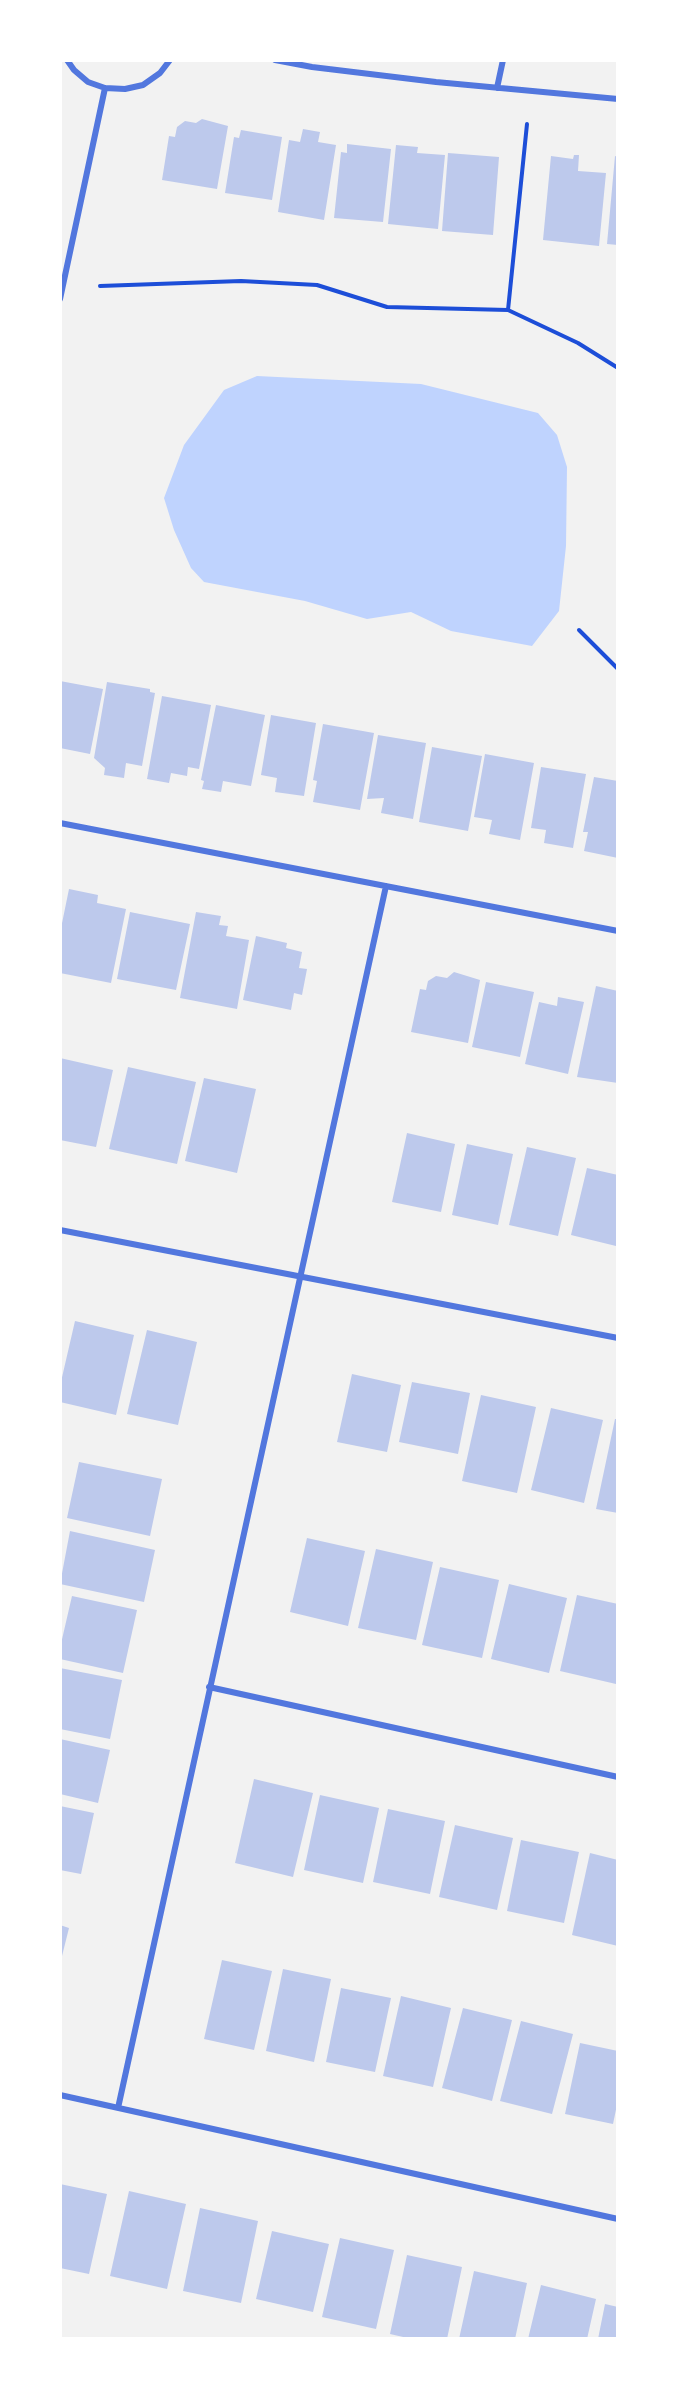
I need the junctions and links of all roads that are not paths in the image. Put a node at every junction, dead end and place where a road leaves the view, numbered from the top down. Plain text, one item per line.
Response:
1 (67, 60) edge
2 (170, 60) edge
3 (275, 60) edge
4 (503, 60) edge
5 (105, 88) junction
6 (497, 88) junction
7 (618, 99) edge
8 (60, 299) edge
9 (60, 823) edge
10 (387, 886) junction
11 (618, 931) edge
12 (60, 1230) edge
13 (299, 1276) junction
14 (618, 1338) edge
15 (209, 1687) junction
16 (618, 1778) edge
17 (60, 2095) edge
18 (118, 2108) junction
19 (618, 2219) edge

1 - 5 street
2 - 5 street
3 - 6 street
4 - 6 street
5 - 8 street
6 - 7 street
9 - 10 street
10 - 11 street
10 - 13 street
12 - 13 street
13 - 14 street
13 - 15 street
15 - 16 street
15 - 18 street
17 - 18 street
18 - 19 street

